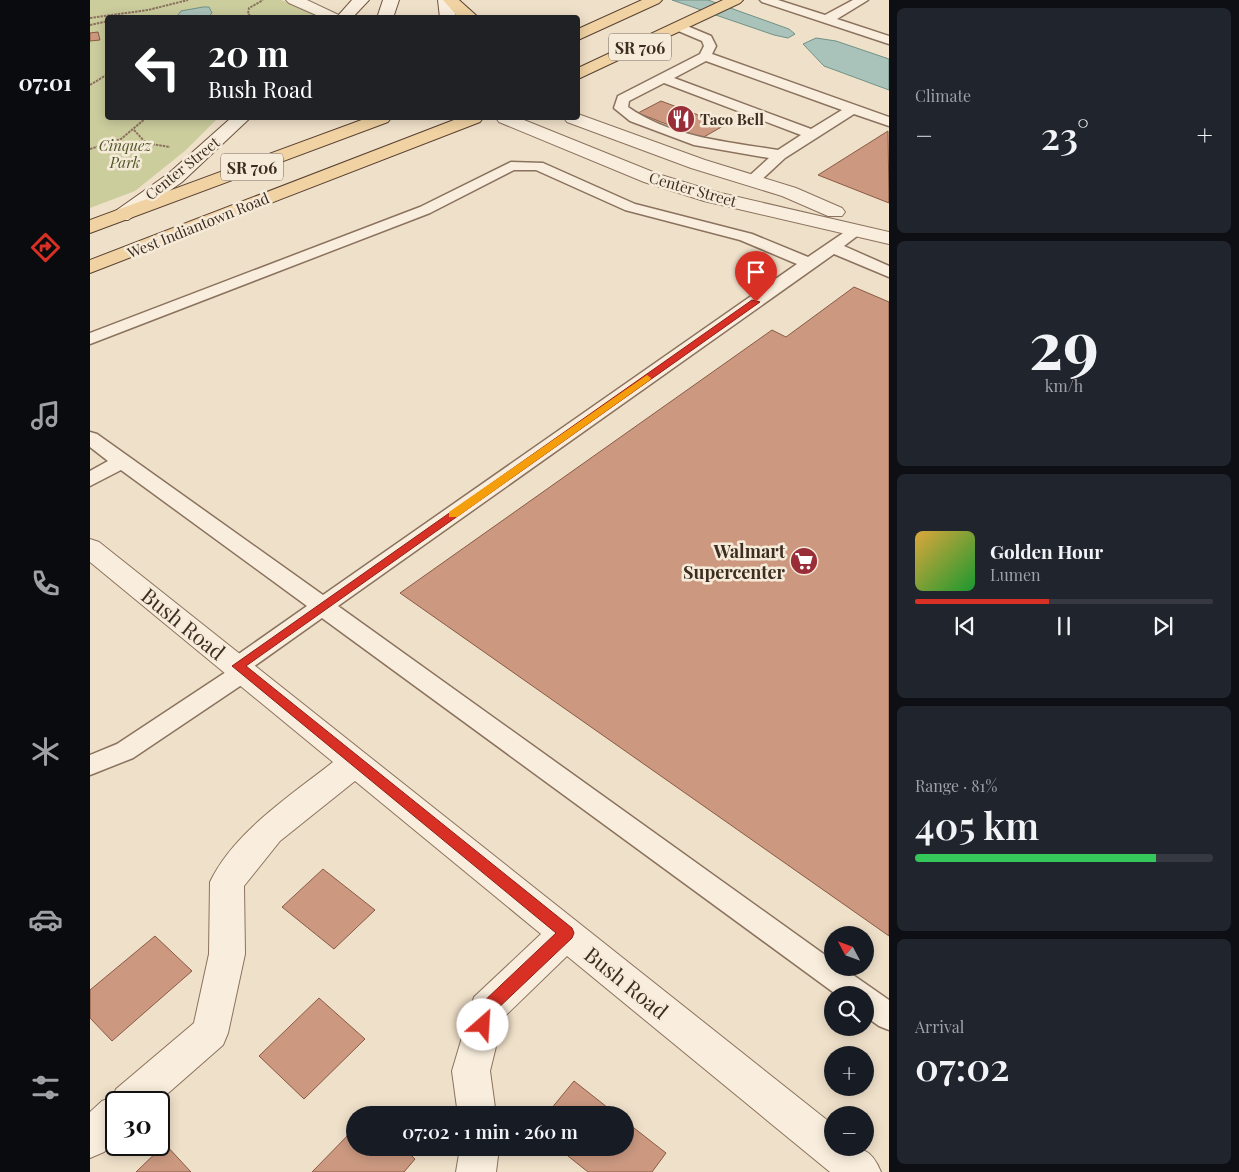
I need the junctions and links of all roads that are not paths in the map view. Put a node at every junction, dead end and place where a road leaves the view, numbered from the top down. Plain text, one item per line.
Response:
1 (294, 0) edge
2 (361, 0) edge
3 (391, 0) edge
4 (446, 0) edge
5 (451, 0) edge
6 (654, 0) edge
7 (735, 0) edge
8 (766, 0) edge
9 (862, 0) edge
10 (639, 6) junction
11 (331, 15) edge
12 (346, 15) edge
13 (386, 15) edge
14 (448, 15) edge
15 (466, 15) edge
16 (580, 19) edge
17 (826, 20) junction
18 (680, 27) junction
19 (580, 34) edge
20 (889, 40) edge
21 (705, 56) junction
22 (580, 73) edge
23 (663, 78) junction
24 (853, 109) junction
25 (239, 120) edge
26 (377, 120) edge
27 (469, 120) edge
28 (510, 120) edge
29 (578, 120) edge
30 (889, 122) edge
31 (812, 135) junction
32 (780, 155) junction
33 (752, 181) junction
34 (121, 216) junction
35 (90, 227) edge
36 (857, 230) junction
37 (889, 236) edge
38 (832, 248) junction
39 (810, 264) junction
40 (90, 268) edge
41 (889, 272) edge
42 (90, 338) edge
43 (90, 438) edge
44 (122, 461) junction
45 (90, 480) edge
46 (90, 548) edge
47 (324, 605) junction
48 (241, 669) junction
49 (356, 762) junction
50 (90, 765) edge
51 (567, 933) junction
52 (847, 986) edge
53 (874, 1006) edge
54 (889, 1017) edge
55 (143, 1091) edge
56 (476, 1106) edge
57 (105, 1125) edge
58 (90, 1138) edge
59 (479, 1156) edge
60 (476, 1172) edge
61 (861, 1172) edge

1 - 11 street
2 - 12 street
3 - 13 street
4 - 14 street
5 - 15 main road
6 - 10 main road, SR 706
7 - 18 main road, SR 706
8 - 17 lane
9 - 17 lane
10 - 16 main road
10 - 19 main road, SR 706
17 - 20 lane
18 - 21 lane
18 - 22 main road, SR 706
21 - 23 lane
21 - 24 lane
23 - 31 lane
23 - 32 lane
24 - 30 lane
24 - 31 lane
25 - 34 street, Center Street
26 - 34 main road, West Indiantown Road / SR 706
27 - 40 main road, West Indiantown Road / SR 706
28 - 36 street, Center Street
29 - 33 street, Center Street
31 - 32 lane
32 - 33 lane
33 - 37 street, Center Street
34 - 35 main road, West Indiantown Road / SR 706
36 - 37 street, Center Street
36 - 38 lane
38 - 39 lane
38 - 41 lane
39 - 42 lane
39 - 47 lane
43 - 44 lane
44 - 45 lane
44 - 47 lane
46 - 48 street, Bush Road
47 - 48 lane
47 - 52 lane
48 - 49 street, Bush Road
48 - 50 lane
49 - 51 street, Bush Road
49 - 55 street
51 - 56 street
51 - 61 street, Bush Road
53 - 54 lane
57 - 58 street
59 - 60 street

